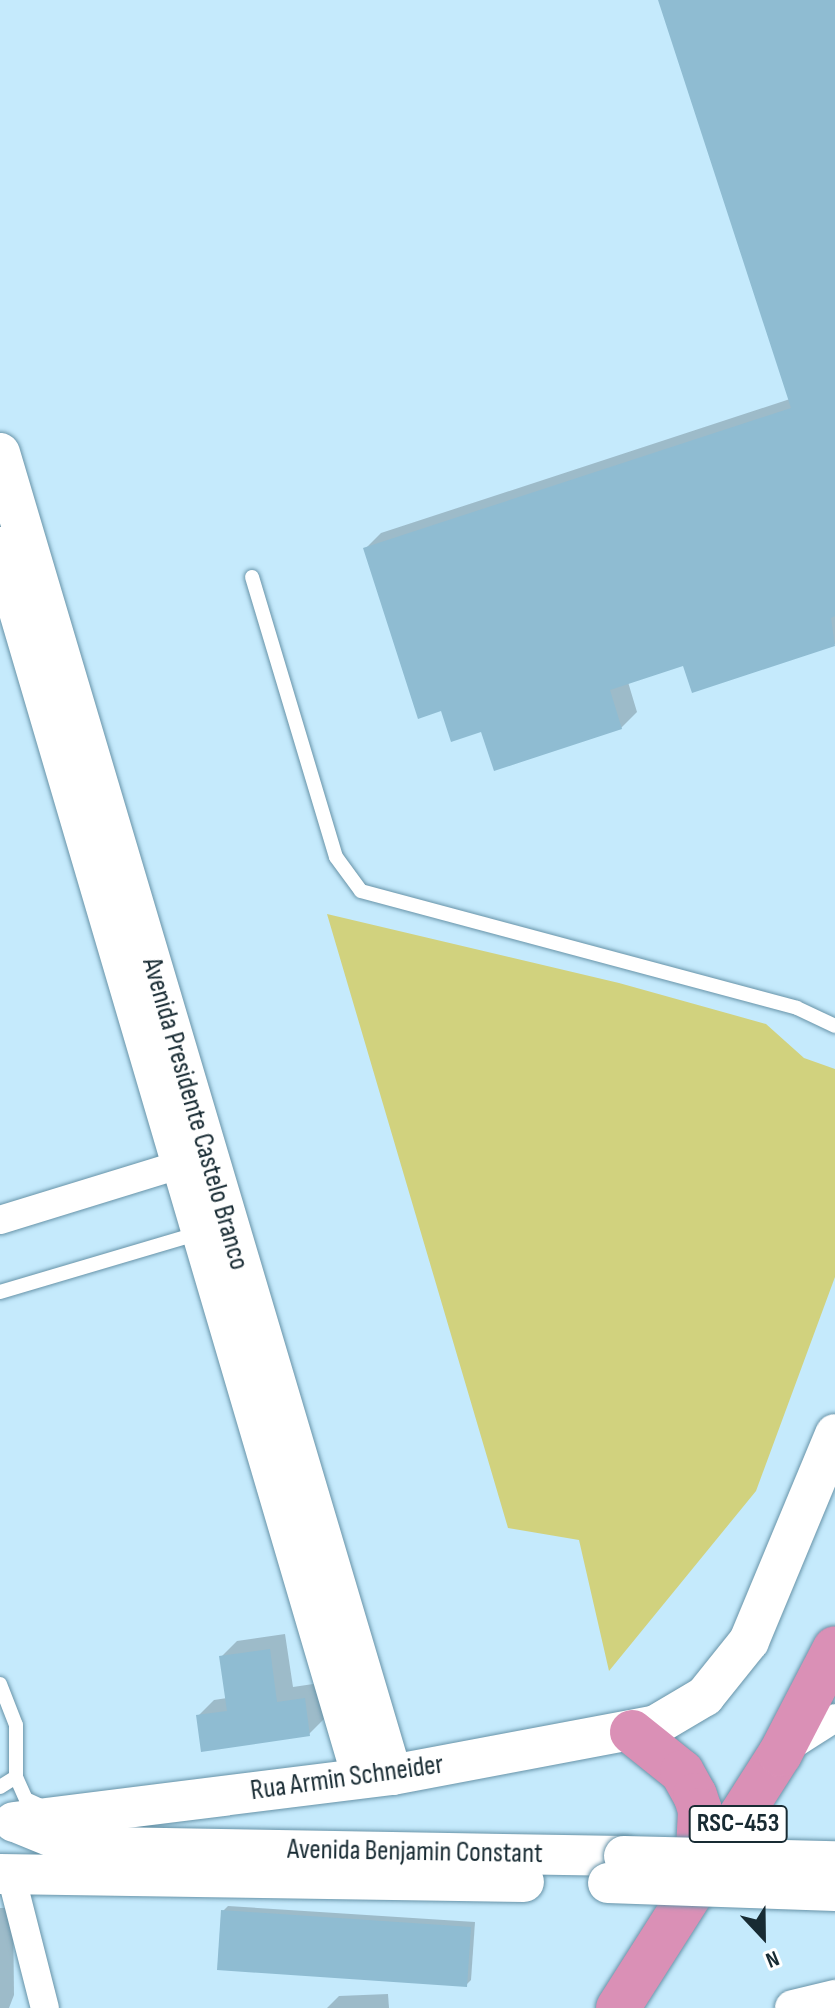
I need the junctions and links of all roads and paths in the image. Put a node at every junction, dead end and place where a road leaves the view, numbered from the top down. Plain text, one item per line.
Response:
1 (0, 453) edge
2 (0, 547) edge
3 (252, 577) dead end
4 (97, 828) junction
5 (835, 1026) edge
6 (193, 1161) junction
7 (0, 1220) edge
8 (214, 1228) junction
9 (0, 1292) edge
10 (835, 1434) edge
11 (835, 1648) edge
12 (0, 1684) edge
13 (835, 1718) edge
14 (632, 1732) junction
15 (780, 1754) junction
16 (377, 1776) junction
17 (16, 1777) junction
18 (5, 1809) edge
19 (59, 1815) junction
20 (835, 1861) edge
21 (616, 1869) junction
22 (6, 1875) edge
23 (835, 1891) edge
24 (695, 1894) junction
25 (835, 1998) edge
26 (45, 2008) edge
27 (618, 2008) edge
28 (793, 2008) edge

1 - 4 main road, Avenida Presidente Castelo Branco
2 - 4 main road, Avenida Presidente Castelo Branco
3 - 5 lane
4 - 6 main road, Avenida Presidente Castelo Branco
6 - 7 street
6 - 8 main road, Avenida Presidente Castelo Branco
8 - 9 lane
8 - 16 main road, Avenida Presidente Castelo Branco
10 - 14 main road, Rua Armin Schneider
11 - 15 highway, RSC-453
12 - 17 lane
13 - 15 street
14 - 16 main road, Rua Armin Schneider
14 - 24 highway
15 - 24 highway, RSC-453
16 - 19 main road, Rua Armin Schneider
17 - 18 lane
17 - 19 lane
18 - 19 main road, Rua Armin Schneider
18 - 21 main road, Avenida Benjamin Constant
20 - 21 main road, Avenida Benjamin Constant, bridge
21 - 22 main road, Avenida Benjamin Constant
21 - 23 main road, Avenida Benjamin Constant, bridge
22 - 26 street
24 - 27 highway, RSC-453
25 - 28 street

